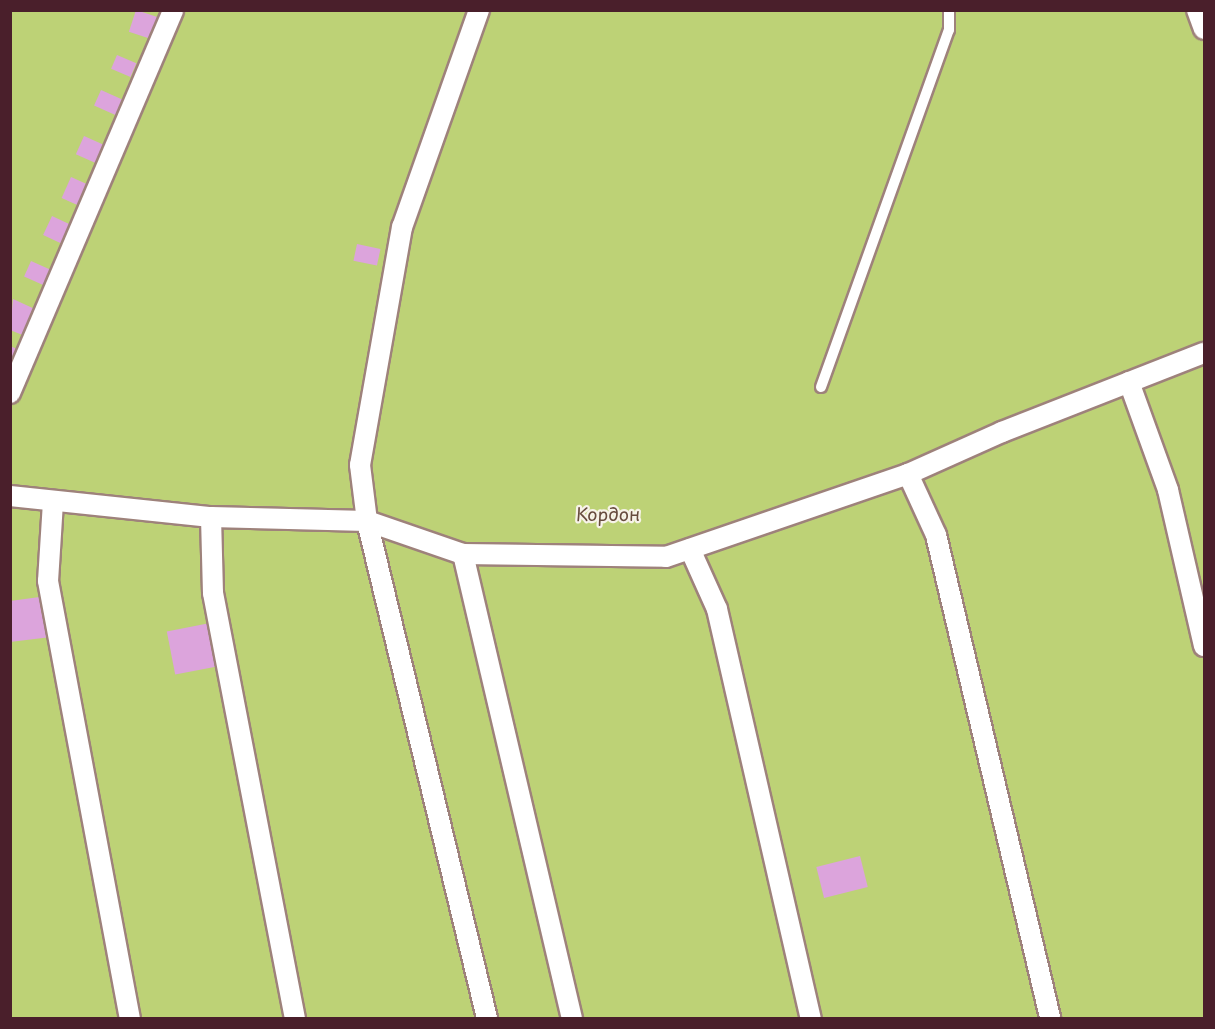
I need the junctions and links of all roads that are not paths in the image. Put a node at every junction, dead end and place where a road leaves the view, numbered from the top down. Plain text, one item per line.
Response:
1 (173, 10) edge
2 (479, 10) edge
3 (949, 10) edge
4 (1204, 352) edge
5 (1129, 382) junction
6 (821, 387) dead end
7 (10, 393) edge
8 (908, 474) junction
9 (10, 496) edge
10 (52, 502) junction
11 (211, 517) junction
12 (367, 521) junction
13 (690, 549) junction
14 (463, 554) junction
15 (1204, 646) edge
16 (130, 1018) edge
17 (295, 1018) edge
18 (487, 1018) edge
19 (572, 1018) edge
20 (811, 1018) edge
21 (1050, 1018) edge

1 - 7 street
2 - 12 street
3 - 6 lane
4 - 5 street
5 - 8 street
5 - 15 street
8 - 13 street
8 - 21 street
9 - 10 street
10 - 11 street
10 - 16 street
11 - 12 street
11 - 17 street
12 - 14 street
12 - 18 street
13 - 14 street
13 - 20 street
14 - 19 street

